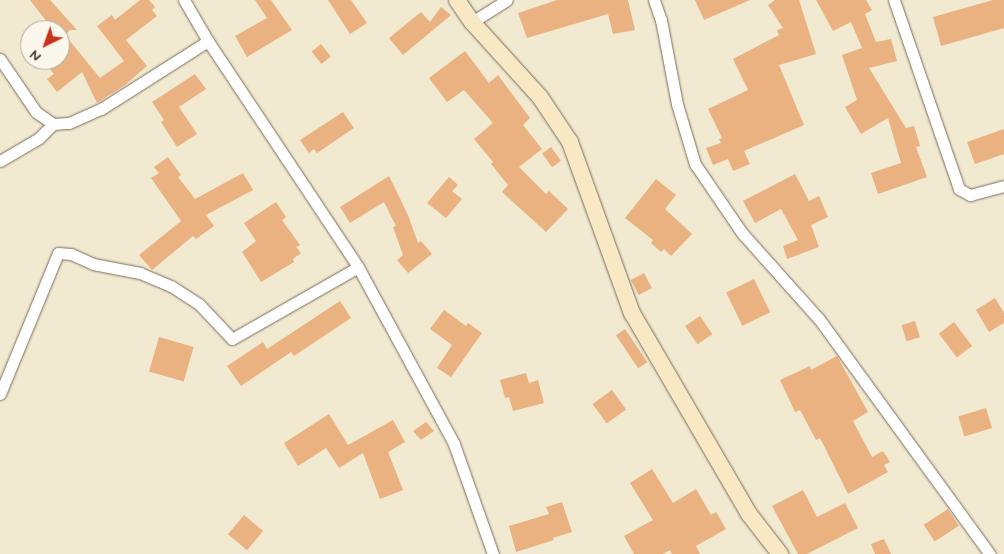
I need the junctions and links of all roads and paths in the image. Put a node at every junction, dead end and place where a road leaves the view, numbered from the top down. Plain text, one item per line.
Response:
1 (184, 0) edge
2 (457, 0) edge
3 (507, 0) edge
4 (654, 0) edge
5 (894, 0) edge
6 (472, 22) junction
7 (208, 41) junction
8 (0, 59) edge
9 (36, 112) junction
10 (53, 124) junction
11 (39, 138) junction
12 (0, 160) edge
13 (1004, 186) edge
14 (358, 267) junction
15 (0, 394) edge
16 (493, 554) edge
17 (780, 554) edge
18 (990, 554) edge

1 - 7 street
2 - 6 street
3 - 6 street
4 - 18 street
5 - 13 street
6 - 17 street
7 - 10 street
7 - 14 street
8 - 9 street
9 - 10 street
9 - 11 street
10 - 11 street
11 - 12 street
14 - 15 street
14 - 16 street

